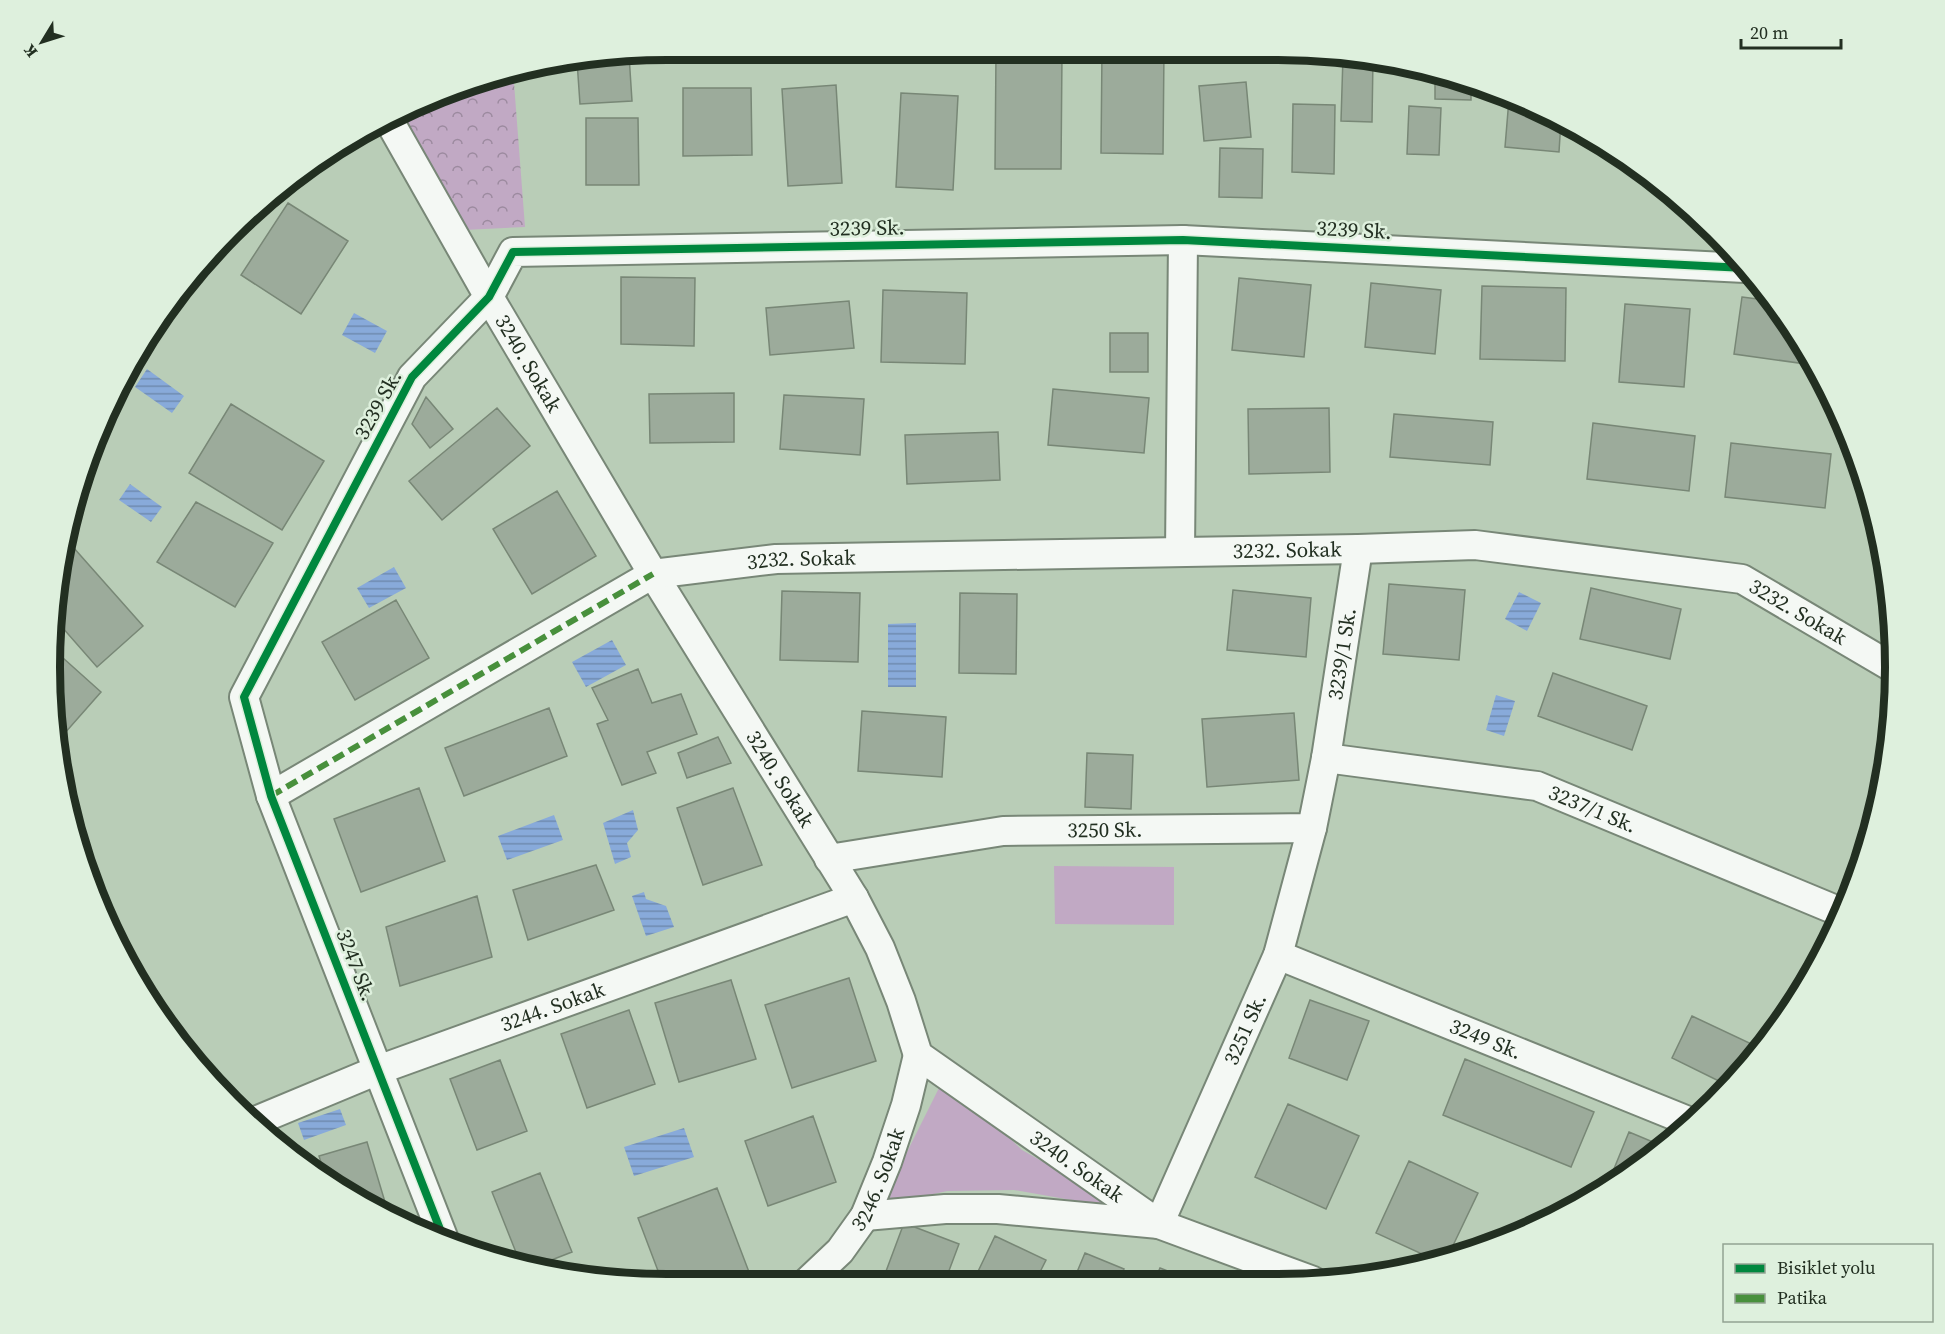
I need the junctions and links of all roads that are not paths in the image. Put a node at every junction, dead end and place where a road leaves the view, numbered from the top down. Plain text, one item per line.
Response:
1 (392, 126) edge
2 (1183, 240) junction
3 (1734, 267) edge
4 (489, 297) junction
5 (1358, 549) junction
6 (1180, 552) junction
7 (653, 574) junction
8 (1885, 663) edge
9 (244, 697) joint
10 (1326, 758) junction
11 (271, 796) junction
12 (1312, 828) junction
13 (829, 859) junction
14 (854, 898) junction
15 (1834, 909) edge
16 (1278, 955) junction
17 (918, 1055) junction
18 (378, 1070) junction
19 (262, 1118) edge
20 (1683, 1119) edge
21 (865, 1216) junction
22 (1160, 1224) junction
23 (440, 1230) edge
24 (819, 1274) edge
25 (1293, 1274) edge

1 - 4 street, 3240. Sokak
2 - 3 street, 3239 Sk.
2 - 4 street, 3239 Sk.
2 - 6 street
4 - 7 street, 3240. Sokak
4 - 9 street, 3239 Sk.
5 - 6 street, 3232. Sokak
5 - 8 street, 3232. Sokak
5 - 10 street, 3239/1 Sk.
6 - 7 street, 3232. Sokak
7 - 11 street
7 - 13 street, 3240. Sokak
9 - 11 street, 3247 Sk.
10 - 12 street
10 - 15 street, 3237/1 Sk.
11 - 18 street, 3247 Sk.
12 - 13 street, 3250 Sk.
12 - 16 street, 3251 Sk.
13 - 14 street, 3240. Sokak
14 - 17 street, 3240. Sokak
14 - 18 street, 3244. Sokak
16 - 20 street, 3249 Sk.
16 - 22 street, 3251 Sk.
17 - 21 street, 3246. Sokak
17 - 22 street, 3240. Sokak
18 - 19 street, 3244. Sokak
18 - 23 street, 3247 Sk.
21 - 22 street
21 - 24 street, 3246. Sokak
22 - 25 street, 3240. Sokak

